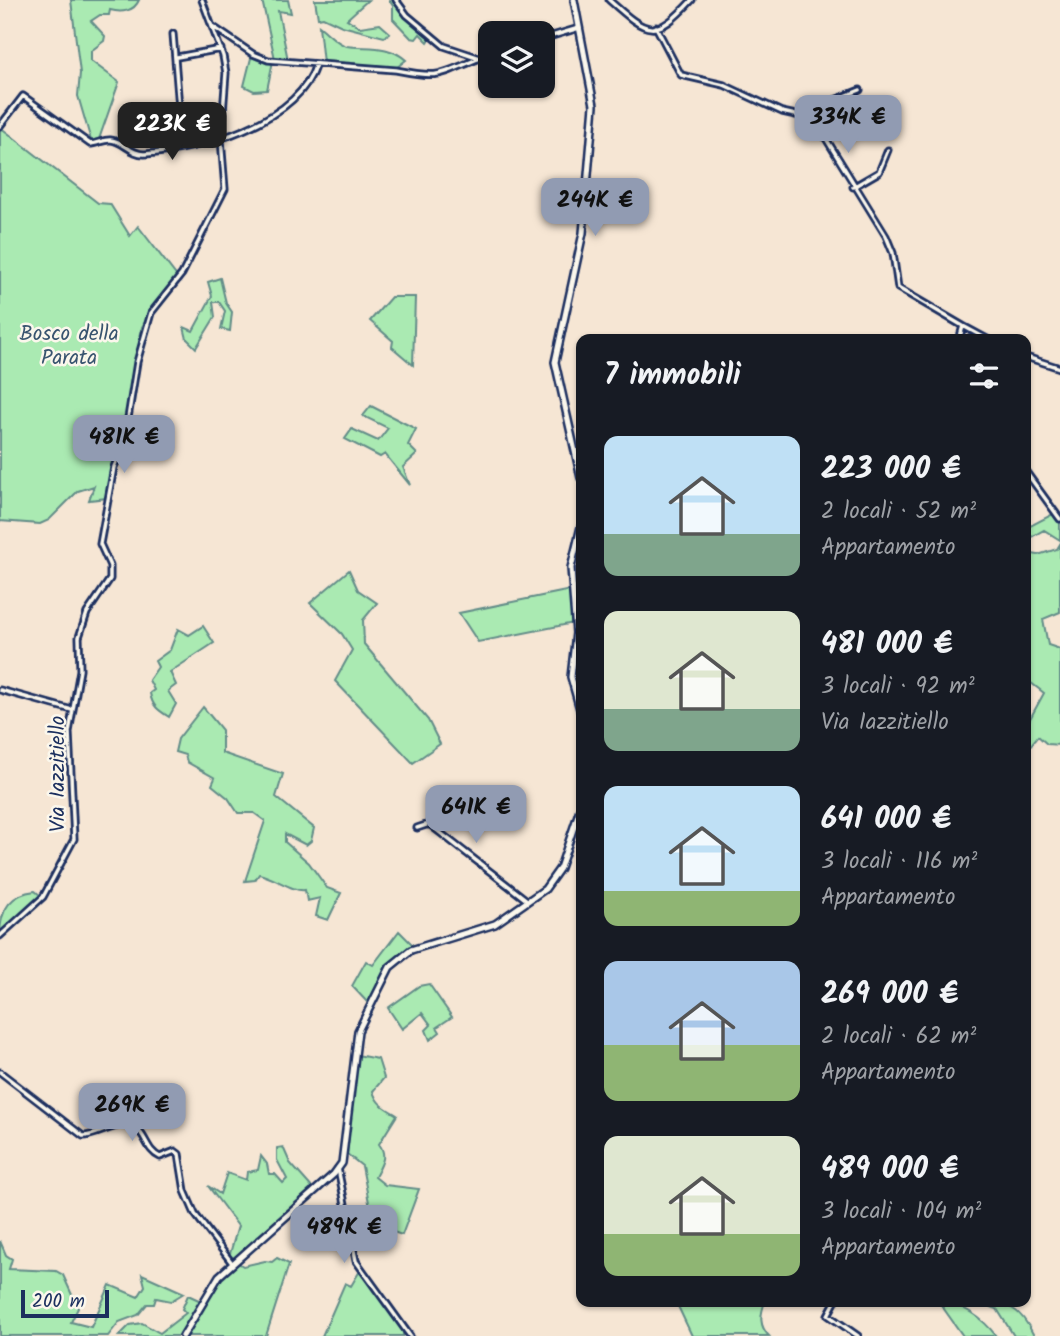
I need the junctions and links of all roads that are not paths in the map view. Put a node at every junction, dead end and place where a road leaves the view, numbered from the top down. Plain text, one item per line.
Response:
1 (202, 0) edge
2 (396, 0) edge
3 (574, 0) edge
4 (609, 0) edge
5 (692, 0) edge
6 (212, 26) junction
7 (656, 27) junction
8 (579, 28) junction
9 (173, 34) dead end
10 (555, 36) edge
11 (221, 49) junction
12 (177, 57) junction
13 (478, 57) edge
14 (478, 59) edge
15 (316, 64) junction
16 (860, 90) dead end
17 (830, 102) dead end
18 (0, 126) edge
19 (181, 132) dead end
20 (221, 139) junction
21 (888, 150) dead end
22 (853, 187) junction
23 (963, 326) junction
24 (961, 334) edge
25 (978, 334) edge
26 (1031, 359) edge
27 (1060, 368) edge
28 (576, 456) edge
29 (1031, 479) edge
30 (1060, 519) edge
31 (576, 548) edge
32 (576, 630) edge
33 (576, 630) edge
34 (0, 690) edge
35 (576, 695) edge
36 (72, 710) junction
37 (576, 820) edge
38 (417, 828) dead end
39 (528, 901) junction
40 (0, 936) edge
41 (0, 1072) edge
42 (338, 1168) junction
43 (232, 1263) junction
44 (832, 1307) edge
45 (183, 1336) edge
46 (410, 1336) edge
47 (858, 1336) edge

1 - 6 street, Via Iazzitiello
2 - 13 street
3 - 8 main road
4 - 7 street
5 - 7 street
6 - 11 street, Via Iazzitiello
6 - 15 street
7 - 22 street
8 - 10 street
8 - 28 main road
9 - 12 street
11 - 12 street
11 - 20 street, Via Iazzitiello
12 - 19 street
14 - 15 street
15 - 20 street
16 - 17 street
18 - 20 street
20 - 36 street, Via Iazzitiello
21 - 22 street
22 - 23 street
23 - 24 street
23 - 25 street
26 - 27 street
29 - 30 street
31 - 33 main road
32 - 35 main road
34 - 36 street
36 - 40 street, Via Iazzitiello
37 - 39 main road
38 - 39 street
39 - 42 main road
41 - 43 street
42 - 43 main road
42 - 46 street
43 - 45 main road
44 - 47 street

